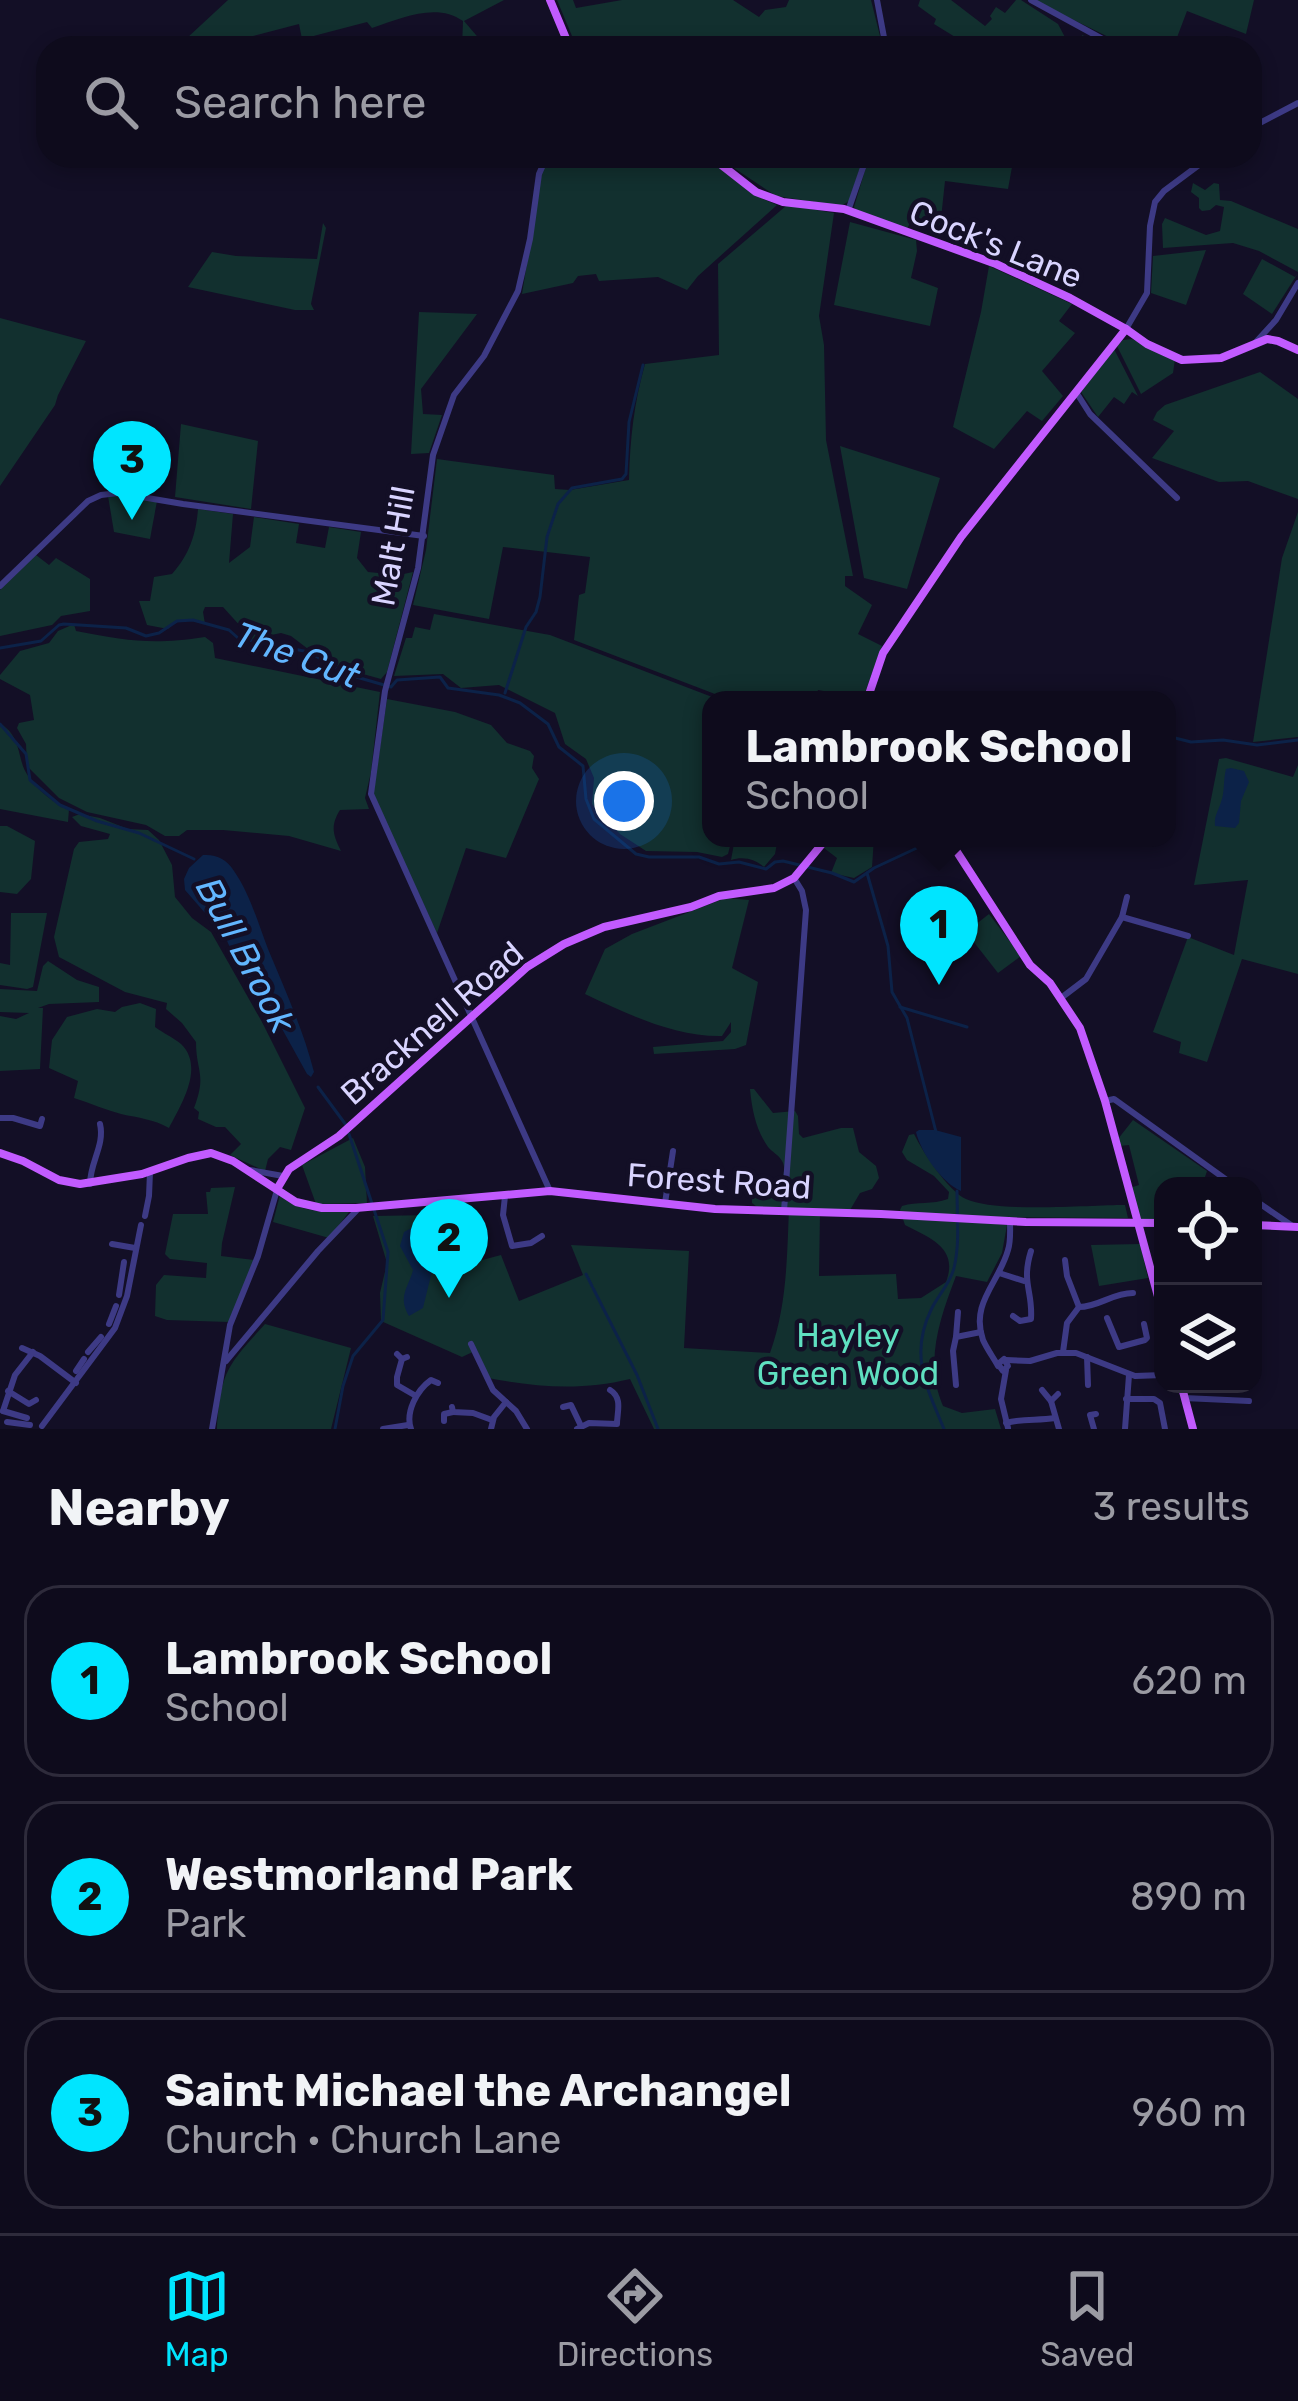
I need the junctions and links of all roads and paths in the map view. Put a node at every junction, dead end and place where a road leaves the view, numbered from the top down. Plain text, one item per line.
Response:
1 (550, 0) edge
2 (877, 0) edge
3 (1030, 0) edge
4 (565, 36) edge
5 (884, 36) edge
6 (1097, 36) edge
7 (1298, 103) edge
8 (1262, 119) edge
9 (542, 168) edge
10 (724, 168) edge
11 (862, 168) edge
12 (1195, 168) edge
13 (846, 210) junction
14 (1298, 284) edge
15 (1272, 325) junction
16 (1126, 329) junction
17 (1274, 340) junction
18 (1256, 343) junction
19 (1298, 350) edge
20 (1076, 392) junction
21 (1177, 498) dead end
22 (424, 536) junction
23 (0, 586) edge
24 (870, 691) edge
25 (820, 847) edge
26 (954, 847) edge
27 (794, 878) junction
28 (1127, 897) dead end
29 (1122, 916) junction
30 (1188, 937) dead end
31 (1060, 998) junction
32 (471, 1018) junction
33 (1109, 1100) junction
34 (0, 1118) edge
35 (42, 1119) dead end
36 (100, 1124) dead end
37 (673, 1151) dead end
38 (0, 1153) edge
39 (246, 1169) junction
40 (150, 1172) junction
41 (286, 1173) junction
42 (1222, 1177) edge
43 (90, 1184) junction
44 (278, 1189) junction
45 (550, 1191) junction
46 (505, 1195) junction
47 (665, 1203) junction
48 (1262, 1205) edge
49 (368, 1207) junction
50 (784, 1211) junction
51 (1010, 1221) junction
52 (1138, 1222) junction
53 (1154, 1222) edge
54 (1262, 1225) edge
55 (1295, 1226) edge
56 (542, 1237) dead end
57 (112, 1244) dead end
58 (136, 1249) junction
59 (1031, 1251) dead end
60 (1065, 1260) dead end
61 (124, 1262) dead end
62 (999, 1273) junction
63 (1025, 1281) junction
64 (125, 1285) junction
65 (1155, 1285) edge
66 (1132, 1293) dead end
67 (119, 1295) dead end
68 (1079, 1307) junction
69 (116, 1312) junction
70 (958, 1312) dead end
71 (1013, 1316) dead end
72 (1107, 1318) dead end
73 (109, 1324) dead end
74 (1144, 1324) dead end
75 (981, 1333) junction
76 (956, 1337) junction
77 (100, 1344) junction
78 (471, 1344) dead end
79 (22, 1348) dead end
80 (33, 1352) junction
81 (1063, 1352) junction
82 (402, 1357) dead end
83 (1087, 1357) junction
84 (83, 1363) junction
85 (224, 1364) junction
86 (1003, 1366) junction
87 (1129, 1375) junction
88 (1154, 1376) edge
89 (1073, 1378) dead end
90 (434, 1379) dead end
91 (76, 1383) junction
92 (956, 1385) dead end
93 (610, 1390) dead end
94 (1042, 1390) dead end
95 (8, 1391) junction
96 (1183, 1393) edge
97 (416, 1396) junction
98 (1184, 1398) junction
99 (1126, 1399) junction
100 (35, 1400) dead end
101 (1249, 1401) dead end
102 (506, 1402) junction
103 (568, 1404) dead end
104 (1096, 1414) dead end
105 (2, 1415) edge
106 (1054, 1418) junction
107 (376, 1419) dead end
108 (627, 1420) dead end
109 (444, 1421) dead end
110 (617, 1424) junction
111 (26, 1425) edge
112 (491, 1425) edge
113 (1007, 1425) edge
114 (410, 1427) edge
115 (579, 1427) edge
116 (43, 1428) edge
117 (383, 1428) edge
118 (212, 1429) edge
119 (527, 1429) edge
120 (1059, 1429) edge
121 (1094, 1429) edge
122 (1125, 1429) edge
123 (1165, 1429) edge
124 (1193, 1429) edge

1 - 4 main road
2 - 5 street
3 - 6 street
7 - 8 street
9 - 22 street, Malt Hill
10 - 13 main road, Cock's Lane
11 - 13 street
12 - 16 street
13 - 16 main road, Cock's Lane
14 - 15 street
15 - 17 street
15 - 18 street
16 - 18 main road, Cock's Lane
16 - 20 main road
17 - 18 main road, Cock's Lane
17 - 19 main road
20 - 21 street
20 - 24 main road
22 - 23 street
22 - 32 street, Malt Hill
25 - 27 main road
26 - 31 main road
27 - 32 main road, Bracknell Road
27 - 50 street
28 - 29 street
29 - 30 street
29 - 31 street
31 - 33 main road
32 - 41 main road, Bracknell Road
32 - 45 street, Malt Hill
33 - 42 street
33 - 52 main road
34 - 35 street
36 - 43 street
37 - 47 street
38 - 43 main road
39 - 40 main road, Forest Road
39 - 41 street
39 - 44 main road, Forest Road
40 - 43 main road, Forest Road
40 - 58 street
41 - 44 main road
44 - 49 main road, Forest Road
44 - 85 street
45 - 46 main road, Forest Road
45 - 47 main road, Forest Road
46 - 49 main road, Forest Road
46 - 56 street
47 - 50 main road, Forest Road
48 - 55 street
49 - 85 street
50 - 51 main road, Forest Road
51 - 52 main road, Forest Road
51 - 62 street
52 - 53 main road, Forest Road
52 - 65 main road
54 - 55 main road
57 - 58 street
58 - 64 street
59 - 63 street
60 - 68 street
61 - 64 street
62 - 63 street
62 - 75 street
63 - 71 street
64 - 67 street
64 - 69 street
66 - 68 street
68 - 81 street
69 - 73 street
69 - 77 street
70 - 76 street
72 - 74 street
75 - 76 street
75 - 86 street
76 - 92 street
77 - 84 street
77 - 84 street
78 - 102 street
79 - 80 street
80 - 91 street
80 - 95 street
81 - 83 street
81 - 86 street
82 - 97 street
83 - 87 street
83 - 89 street
84 - 91 street
85 - 118 street
86 - 113 street
87 - 88 street
87 - 99 street
90 - 97 street
91 - 116 street
93 - 110 street
94 - 106 street
95 - 100 street
95 - 105 street
96 - 98 main road
97 - 114 street
98 - 101 street
98 - 124 main road
99 - 122 street
99 - 123 street
102 - 112 street
102 - 119 street
103 - 115 street
104 - 121 street
105 - 111 street
106 - 113 street
106 - 120 street
107 - 117 street
108 - 110 street
109 - 112 street
110 - 115 street
111 - 116 street
114 - 117 street

